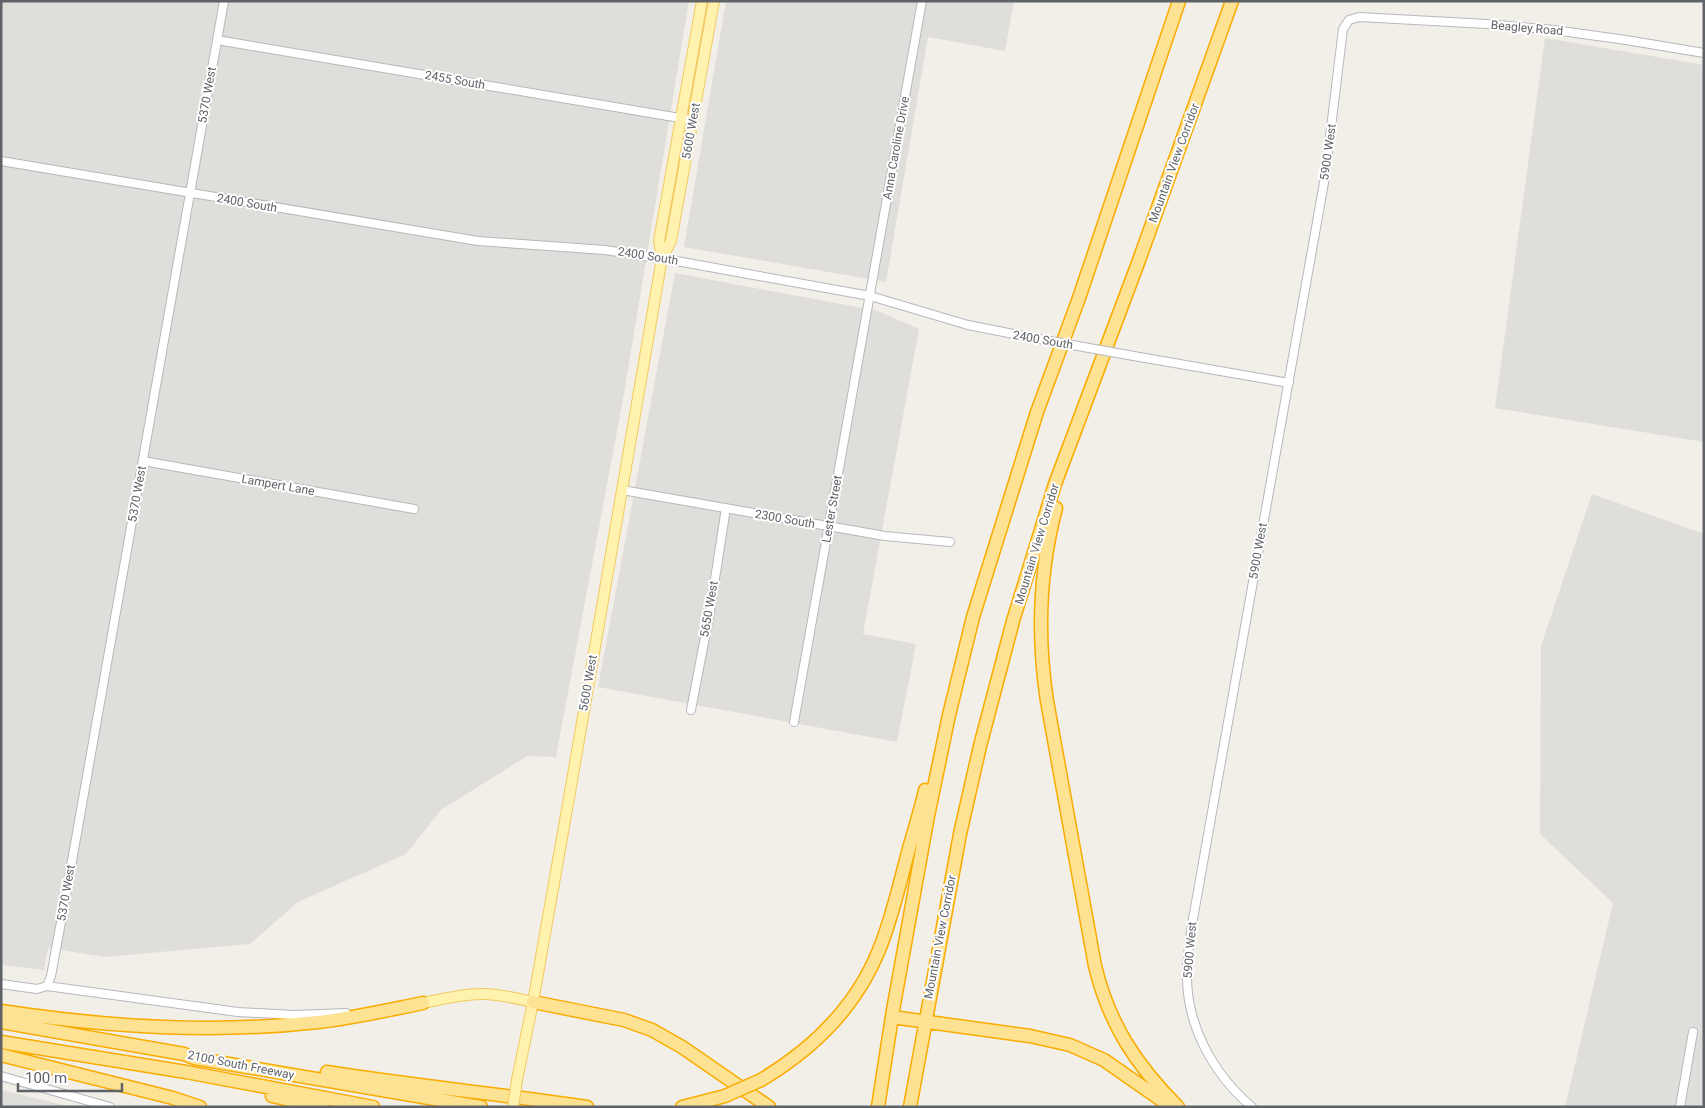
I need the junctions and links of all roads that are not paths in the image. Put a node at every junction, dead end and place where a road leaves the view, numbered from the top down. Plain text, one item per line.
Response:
1 (224, 1) edge
2 (702, 1) edge
3 (714, 1) edge
4 (922, 1) edge
5 (1179, 1) edge
6 (1232, 1) edge
7 (1349, 20) joint
8 (217, 40) junction
9 (1704, 53) edge
10 (681, 118) junction
11 (693, 120) junction
12 (1, 161) edge
13 (190, 193) junction
14 (662, 258) junction
15 (870, 296) junction
16 (1289, 383) junction
17 (1086, 405) junction
18 (143, 461) junction
19 (622, 490) junction
20 (726, 508) junction
21 (414, 509) dead end
22 (829, 527) junction
23 (950, 542) dead end
24 (973, 617) junction
25 (691, 710) dead end
26 (794, 722) dead end
27 (1, 984) edge
28 (47, 986) junction
29 (533, 1002) junction
30 (423, 1003) junction
31 (1, 1012) edge
32 (892, 1017) junction
33 (924, 1021) junction
34 (1, 1022) edge
35 (1693, 1032) dead end
36 (1, 1042) edge
37 (184, 1054) junction
38 (1, 1055) edge
39 (186, 1072) junction
40 (1, 1076) edge
41 (110, 1107) edge
42 (200, 1107) edge
43 (323, 1107) edge
44 (373, 1107) edge
45 (482, 1107) edge
46 (513, 1107) edge
47 (587, 1107) edge
48 (682, 1107) edge
49 (769, 1107) edge
50 (878, 1107) edge
51 (910, 1107) edge
52 (1172, 1107) edge
53 (1178, 1107) edge
54 (1252, 1107) edge
55 (1680, 1107) edge

1 - 8 street, 5370 West
2 - 10 main road, 5600 West
3 - 11 main road, 5600 West
4 - 15 street, Anna Caroline Drive
5 - 24 highway
6 - 17 highway, Mountain View Corridor
7 - 9 street, Beagley Road
7 - 16 street, 5900 West
8 - 10 street, 2455 South
8 - 13 street, 5370 West
10 - 11 street, 2455 South
10 - 14 main road, 5600 West
11 - 14 main road, 5600 West
12 - 13 street, 2400 South
13 - 14 street, 2400 South
13 - 18 street, 5370 West
14 - 15 street, 2400 South
14 - 19 main road, 5600 West
15 - 16 street, 2400 South, bridge
15 - 22 street, Lester Street
16 - 54 street, 5900 West
17 - 33 highway, Mountain View Corridor
17 - 53 highway
18 - 21 street, Lampert Lane
18 - 28 street, 5370 West
19 - 20 street, 2300 South
19 - 29 main road, 5600 West
20 - 22 street, 2300 South
20 - 25 street, 5650 West
22 - 23 street, 2300 South
22 - 26 street, Lester Street
24 - 32 highway
24 - 48 highway, bridge
27 - 28 street
28 - 30 street
29 - 30 main road
29 - 46 main road, 5600 West, bridge
29 - 49 highway
30 - 31 highway
32 - 33 highway
32 - 50 highway
33 - 51 highway, Mountain View Corridor
33 - 52 highway
34 - 37 highway, 2100 South Freeway
35 - 55 street
36 - 39 highway, 2100 South Freeway
37 - 45 highway, 2100 South Freeway
37 - 47 highway
38 - 42 highway
39 - 43 highway
39 - 44 highway, 2100 South Freeway
40 - 41 street

